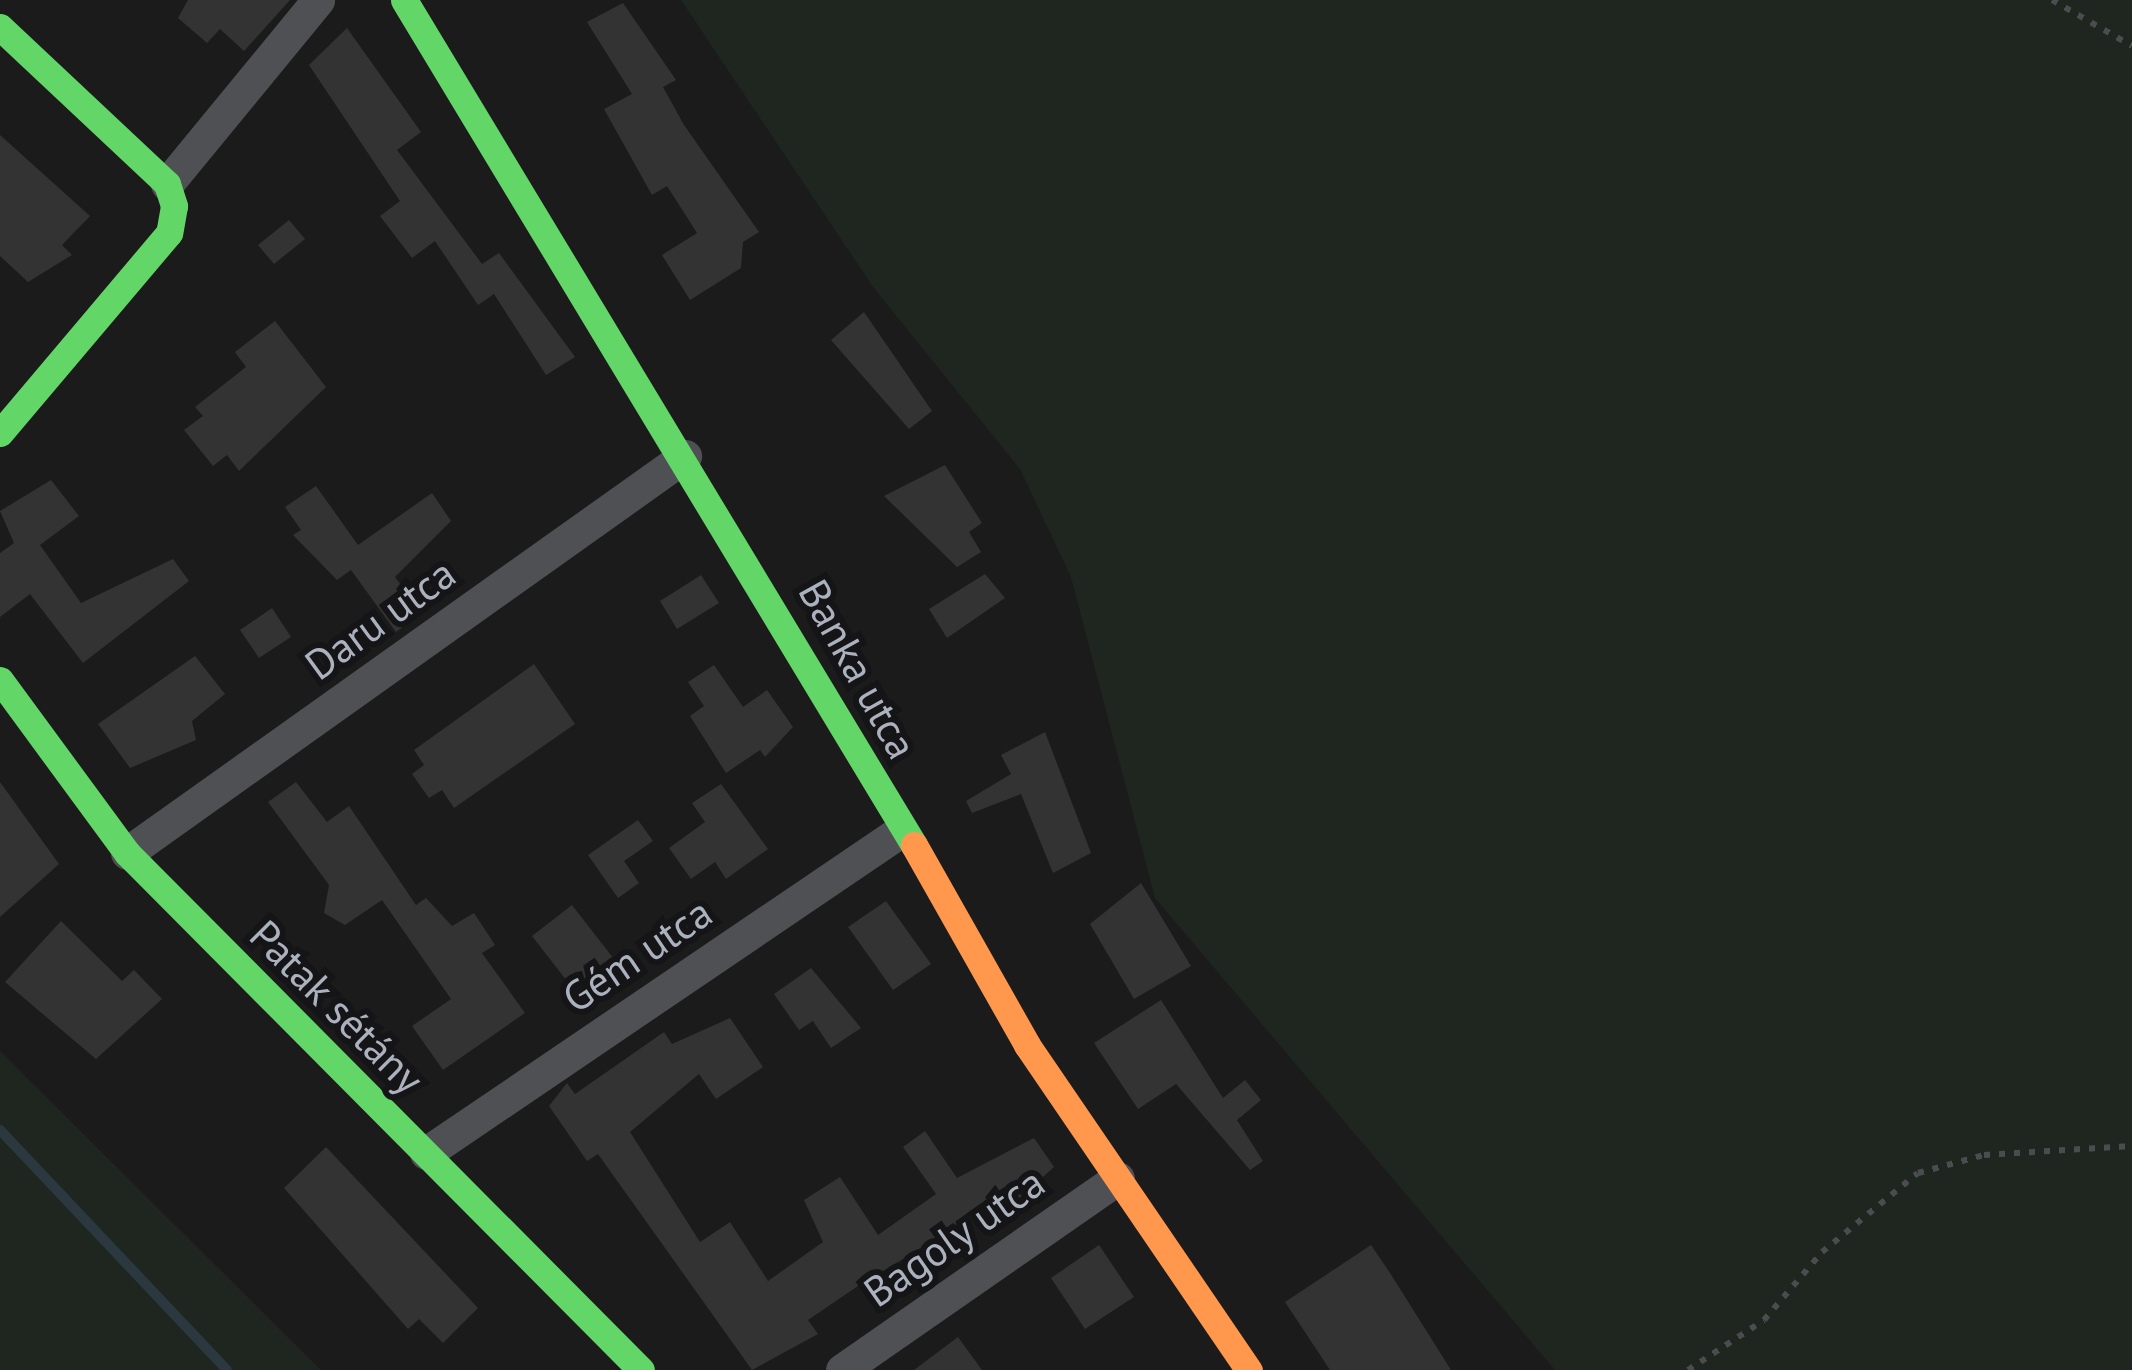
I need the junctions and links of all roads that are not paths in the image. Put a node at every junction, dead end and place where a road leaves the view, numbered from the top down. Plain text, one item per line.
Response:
1 (318, 0) edge
2 (404, 0) edge
3 (0, 27) edge
4 (167, 184) junction
5 (0, 433) edge
6 (685, 456) junction
7 (0, 680) edge
8 (898, 832) junction
9 (127, 853) junction
10 (426, 1153) junction
11 (1118, 1178) junction
12 (641, 1370) edge
13 (842, 1370) edge
14 (1249, 1370) edge

1 - 4 street
2 - 6 street, Banka utca
3 - 4 street
4 - 5 street
6 - 8 street, Banka utca
6 - 9 street, Daru utca
7 - 9 street, Patak sétány
8 - 10 street, Gém utca
8 - 11 street, Banka utca
9 - 10 street, Patak sétány
10 - 12 street, Patak sétány
11 - 13 street, Bagoly utca
11 - 14 street, Banka utca

